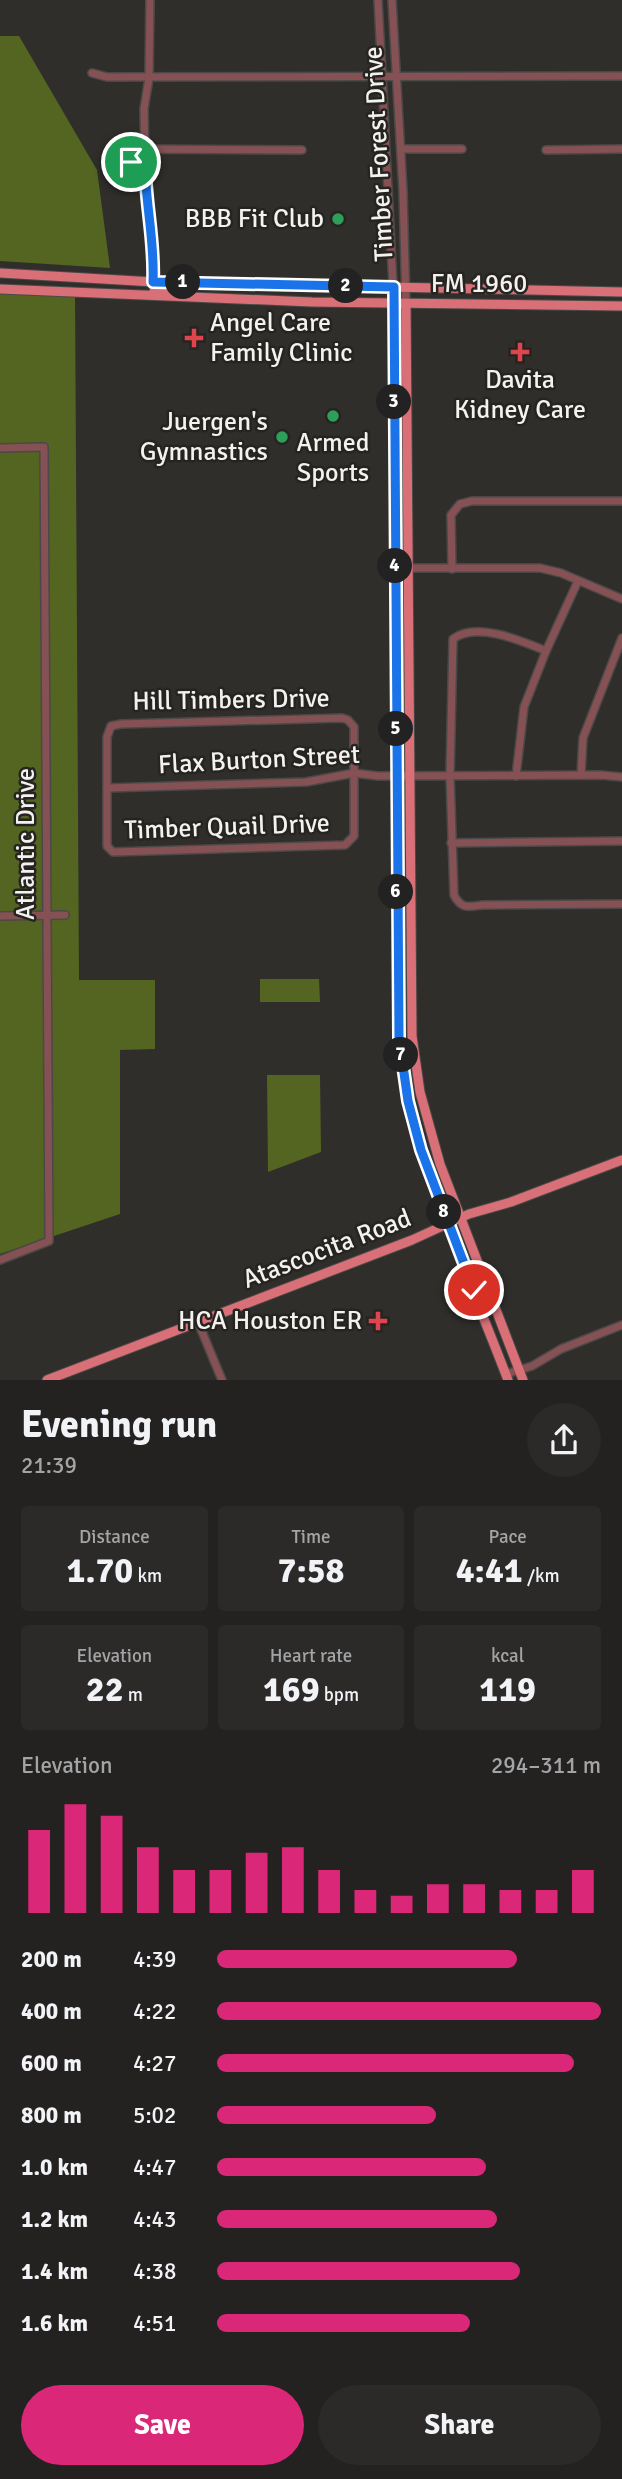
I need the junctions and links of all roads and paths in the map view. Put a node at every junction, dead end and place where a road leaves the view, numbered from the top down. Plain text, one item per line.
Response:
1 (150, 0) edge
2 (378, 0) edge
3 (392, 0) edge
4 (92, 73) dead end
5 (622, 76) edge
6 (382, 77) junction
7 (396, 77) junction
8 (149, 78) junction
9 (145, 149) junction
10 (401, 149) junction
11 (463, 149) dead end
12 (622, 149) edge
13 (302, 150) dead end
14 (546, 150) dead end
15 (145, 162) junction
16 (389, 191) junction
17 (404, 191) junction
18 (0, 273) edge
19 (153, 282) junction
20 (186, 282) junction
21 (394, 287) junction
22 (406, 287) junction
23 (0, 289) edge
24 (622, 292) edge
25 (124, 294) junction
26 (148, 297) junction
27 (394, 304) junction
28 (406, 304) junction
29 (622, 306) edge
30 (394, 402) junction
31 (407, 402) junction
32 (0, 448) edge
33 (394, 456) junction
34 (408, 456) junction
35 (622, 501) edge
36 (395, 568) junction
37 (409, 568) junction
38 (452, 569) junction
39 (578, 581) junction
40 (622, 599) edge
41 (622, 638) edge
42 (546, 651) junction
43 (395, 677) junction
44 (409, 677) junction
45 (354, 773) junction
46 (581, 775) junction
47 (396, 776) junction
48 (409, 776) junction
49 (450, 776) junction
50 (516, 776) junction
51 (622, 778) edge
52 (107, 788) junction
53 (622, 841) edge
54 (451, 843) junction
55 (622, 904) edge
56 (47, 915) junction
57 (65, 915) dead end
58 (0, 916) edge
59 (622, 1160) edge
60 (461, 1217) junction
61 (448, 1223) junction
62 (0, 1260) edge
63 (198, 1322) junction
64 (622, 1325) edge
65 (521, 1375) edge
66 (507, 1377) edge
67 (47, 1380) edge
68 (222, 1380) edge

1 - 8 street
2 - 6 street, Timber Forest Drive
3 - 7 street, Timber Forest Drive
4 - 8 street
5 - 7 street
6 - 7 street
6 - 8 street
6 - 16 street, Timber Forest Drive
7 - 10 street, Timber Forest Drive
8 - 9 street
9 - 13 street
9 - 15 street
9 - 15 street
10 - 11 street
10 - 17 street, Timber Forest Drive
12 - 14 street
15 - 19 street
16 - 17 street
16 - 21 street, Timber Forest Drive
17 - 22 street, Timber Forest Drive
18 - 19 main road, FM 1960 / FM 1960
19 - 20 main road, FM 1960 / FM 1960
19 - 25 main road
20 - 21 main road, FM 1960 / FM 1960
20 - 26 main road
21 - 22 main road, FM 1960 / FM 1960
21 - 27 street, Timber Forest Drive
22 - 24 main road, FM 1960 / FM 1960
22 - 28 street, Timber Forest Drive
23 - 25 main road, FM 1960 / FM 1960
25 - 26 main road, FM 1960 / FM 1960
26 - 27 main road, FM 1960 / FM 1960
27 - 28 main road, FM 1960 / FM 1960
27 - 30 main road, Timber Forest Drive
28 - 29 main road, FM 1960 / FM 1960
28 - 31 main road, Timber Forest Drive
30 - 31 main road
30 - 33 main road, Timber Forest Drive
31 - 34 main road, Timber Forest Drive
32 - 56 street, Atlantic Drive
33 - 34 main road
33 - 36 main road, Timber Forest Drive
34 - 37 main road, Timber Forest Drive
35 - 38 street
36 - 37 street
36 - 43 main road, Timber Forest Drive
37 - 38 street
37 - 44 main road, Timber Forest Drive
38 - 39 street
39 - 40 street
39 - 42 street
41 - 46 street
42 - 49 street
42 - 50 street
43 - 44 main road
43 - 47 main road, Timber Forest Drive
44 - 48 main road, Timber Forest Drive
45 - 47 street, Flax Burton Street
45 - 52 street, Flax Burton Street
45 - 52 street, Hill Timbers Drive
45 - 52 street, Timber Quail Drive
46 - 50 street, Flax Burton Street
46 - 51 street, Flax Burton Street
47 - 48 street, Flax Burton Street
47 - 61 main road, Timber Forest Drive
48 - 49 street, Flax Burton Street
48 - 60 main road, Timber Forest Drive
49 - 50 street, Flax Burton Street
49 - 54 street
53 - 54 street
54 - 55 street
56 - 57 street
56 - 58 street
56 - 62 street, Atlantic Drive
59 - 60 main road, Atascocita Road
60 - 61 main road, Atascocita Road
60 - 65 main road, Timber Forest Drive
61 - 63 main road, Atascocita Road
61 - 66 main road, Timber Forest Drive
63 - 67 main road, Atascocita Road
63 - 68 street
64 - 65 street
65 - 66 street

